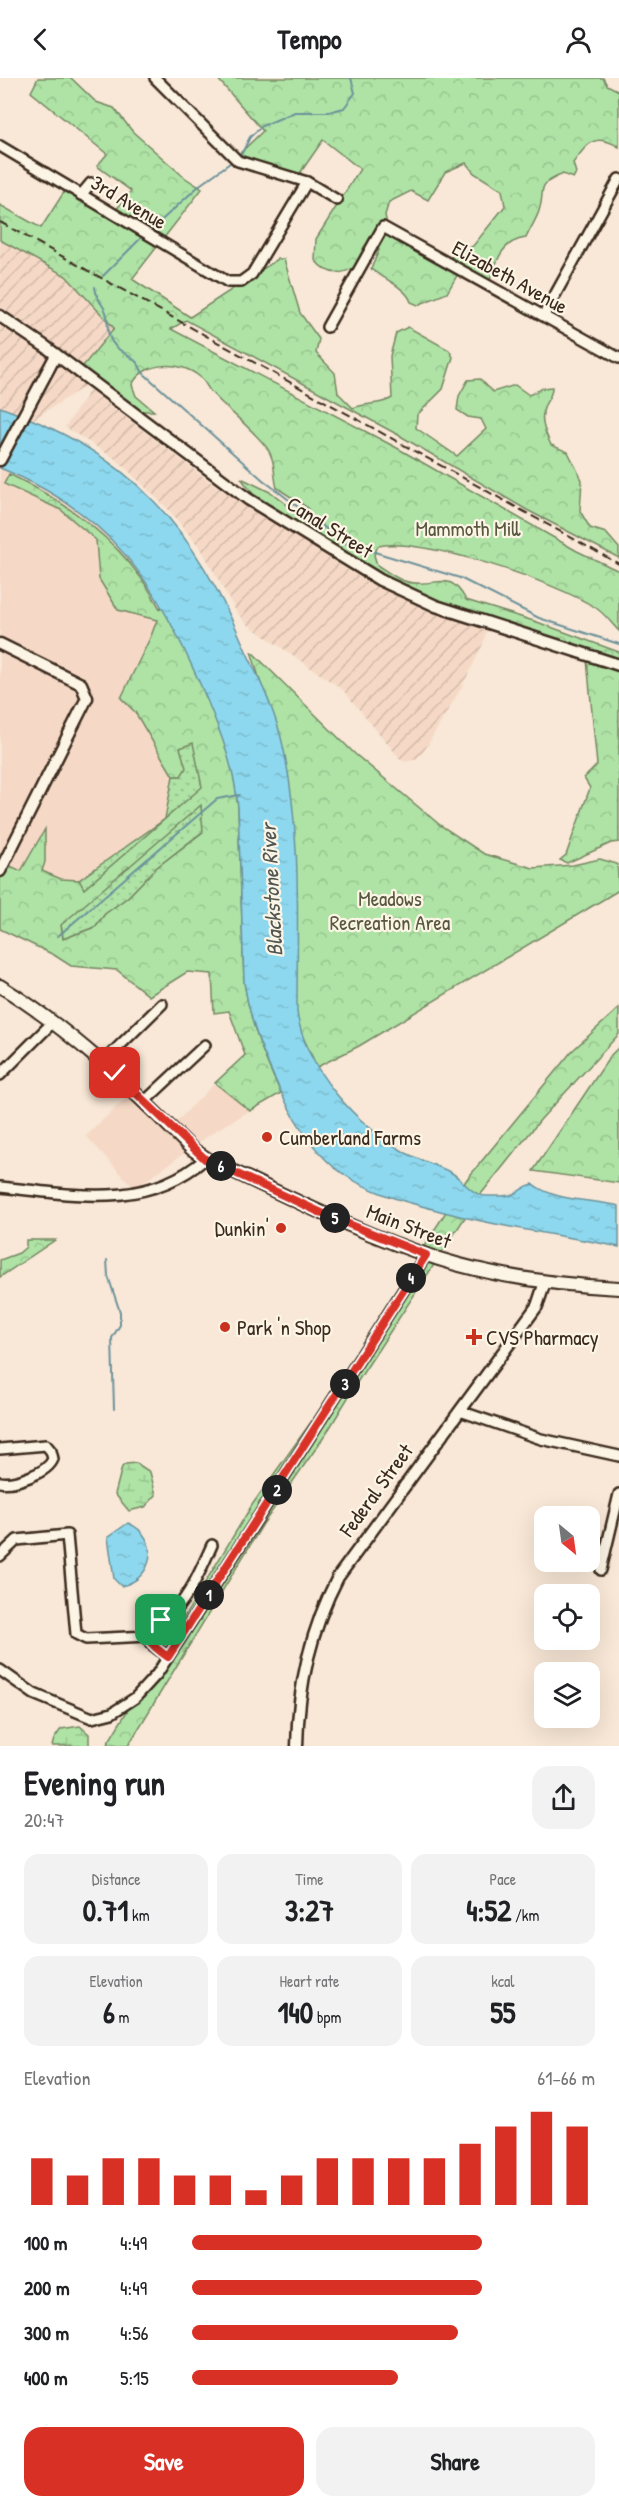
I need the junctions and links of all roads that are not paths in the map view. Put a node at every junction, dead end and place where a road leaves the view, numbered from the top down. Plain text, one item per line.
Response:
1 (155, 78) edge
2 (0, 146) edge
3 (619, 179) edge
4 (307, 182) junction
5 (91, 183) dead end
6 (81, 195) junction
7 (337, 200) dead end
8 (544, 315) junction
9 (0, 316) edge
10 (327, 327) dead end
11 (56, 355) junction
12 (619, 358) edge
13 (0, 460) edge
14 (0, 644) edge
15 (619, 665) edge
16 (0, 871) edge
17 (0, 986) edge
18 (162, 1004) dead end
19 (53, 1022) junction
20 (205, 1046) dead end
21 (103, 1062) junction
22 (0, 1075) edge
23 (144, 1102) junction
24 (202, 1156) junction
25 (0, 1187) edge
26 (426, 1255) junction
27 (545, 1282) junction
28 (619, 1288) edge
29 (460, 1411) junction
30 (0, 1449) edge
31 (619, 1456) edge
32 (0, 1482) edge
33 (619, 1494) edge
34 (212, 1545) dead end
35 (0, 1556) edge
36 (601, 1570) dead end
37 (148, 1636) junction
38 (168, 1657) junction
39 (0, 1670) edge
40 (297, 1746) edge

1 - 4 street
2 - 6 street, 3rd Avenue
3 - 8 street
4 - 6 street, 3rd Avenue
4 - 7 street
5 - 6 street
8 - 10 street, Elizabeth Avenue
8 - 12 street, Elizabeth Avenue
9 - 11 street, Canal Street
11 - 13 street
11 - 15 street, Canal Street
14 - 16 street
17 - 19 main road, Main Street
18 - 21 street
19 - 21 main road, Main Street
19 - 22 street
20 - 23 street
21 - 23 main road, Main Street
23 - 24 main road, Main Street
24 - 25 street
24 - 26 main road, Main Street
26 - 27 main road, Main Street
26 - 38 street
27 - 28 main road, Main Street
27 - 29 street, Federal Street
29 - 31 street
29 - 40 street, Federal Street
30 - 32 street
33 - 36 street
34 - 37 street
35 - 37 street
37 - 38 street
38 - 39 street

